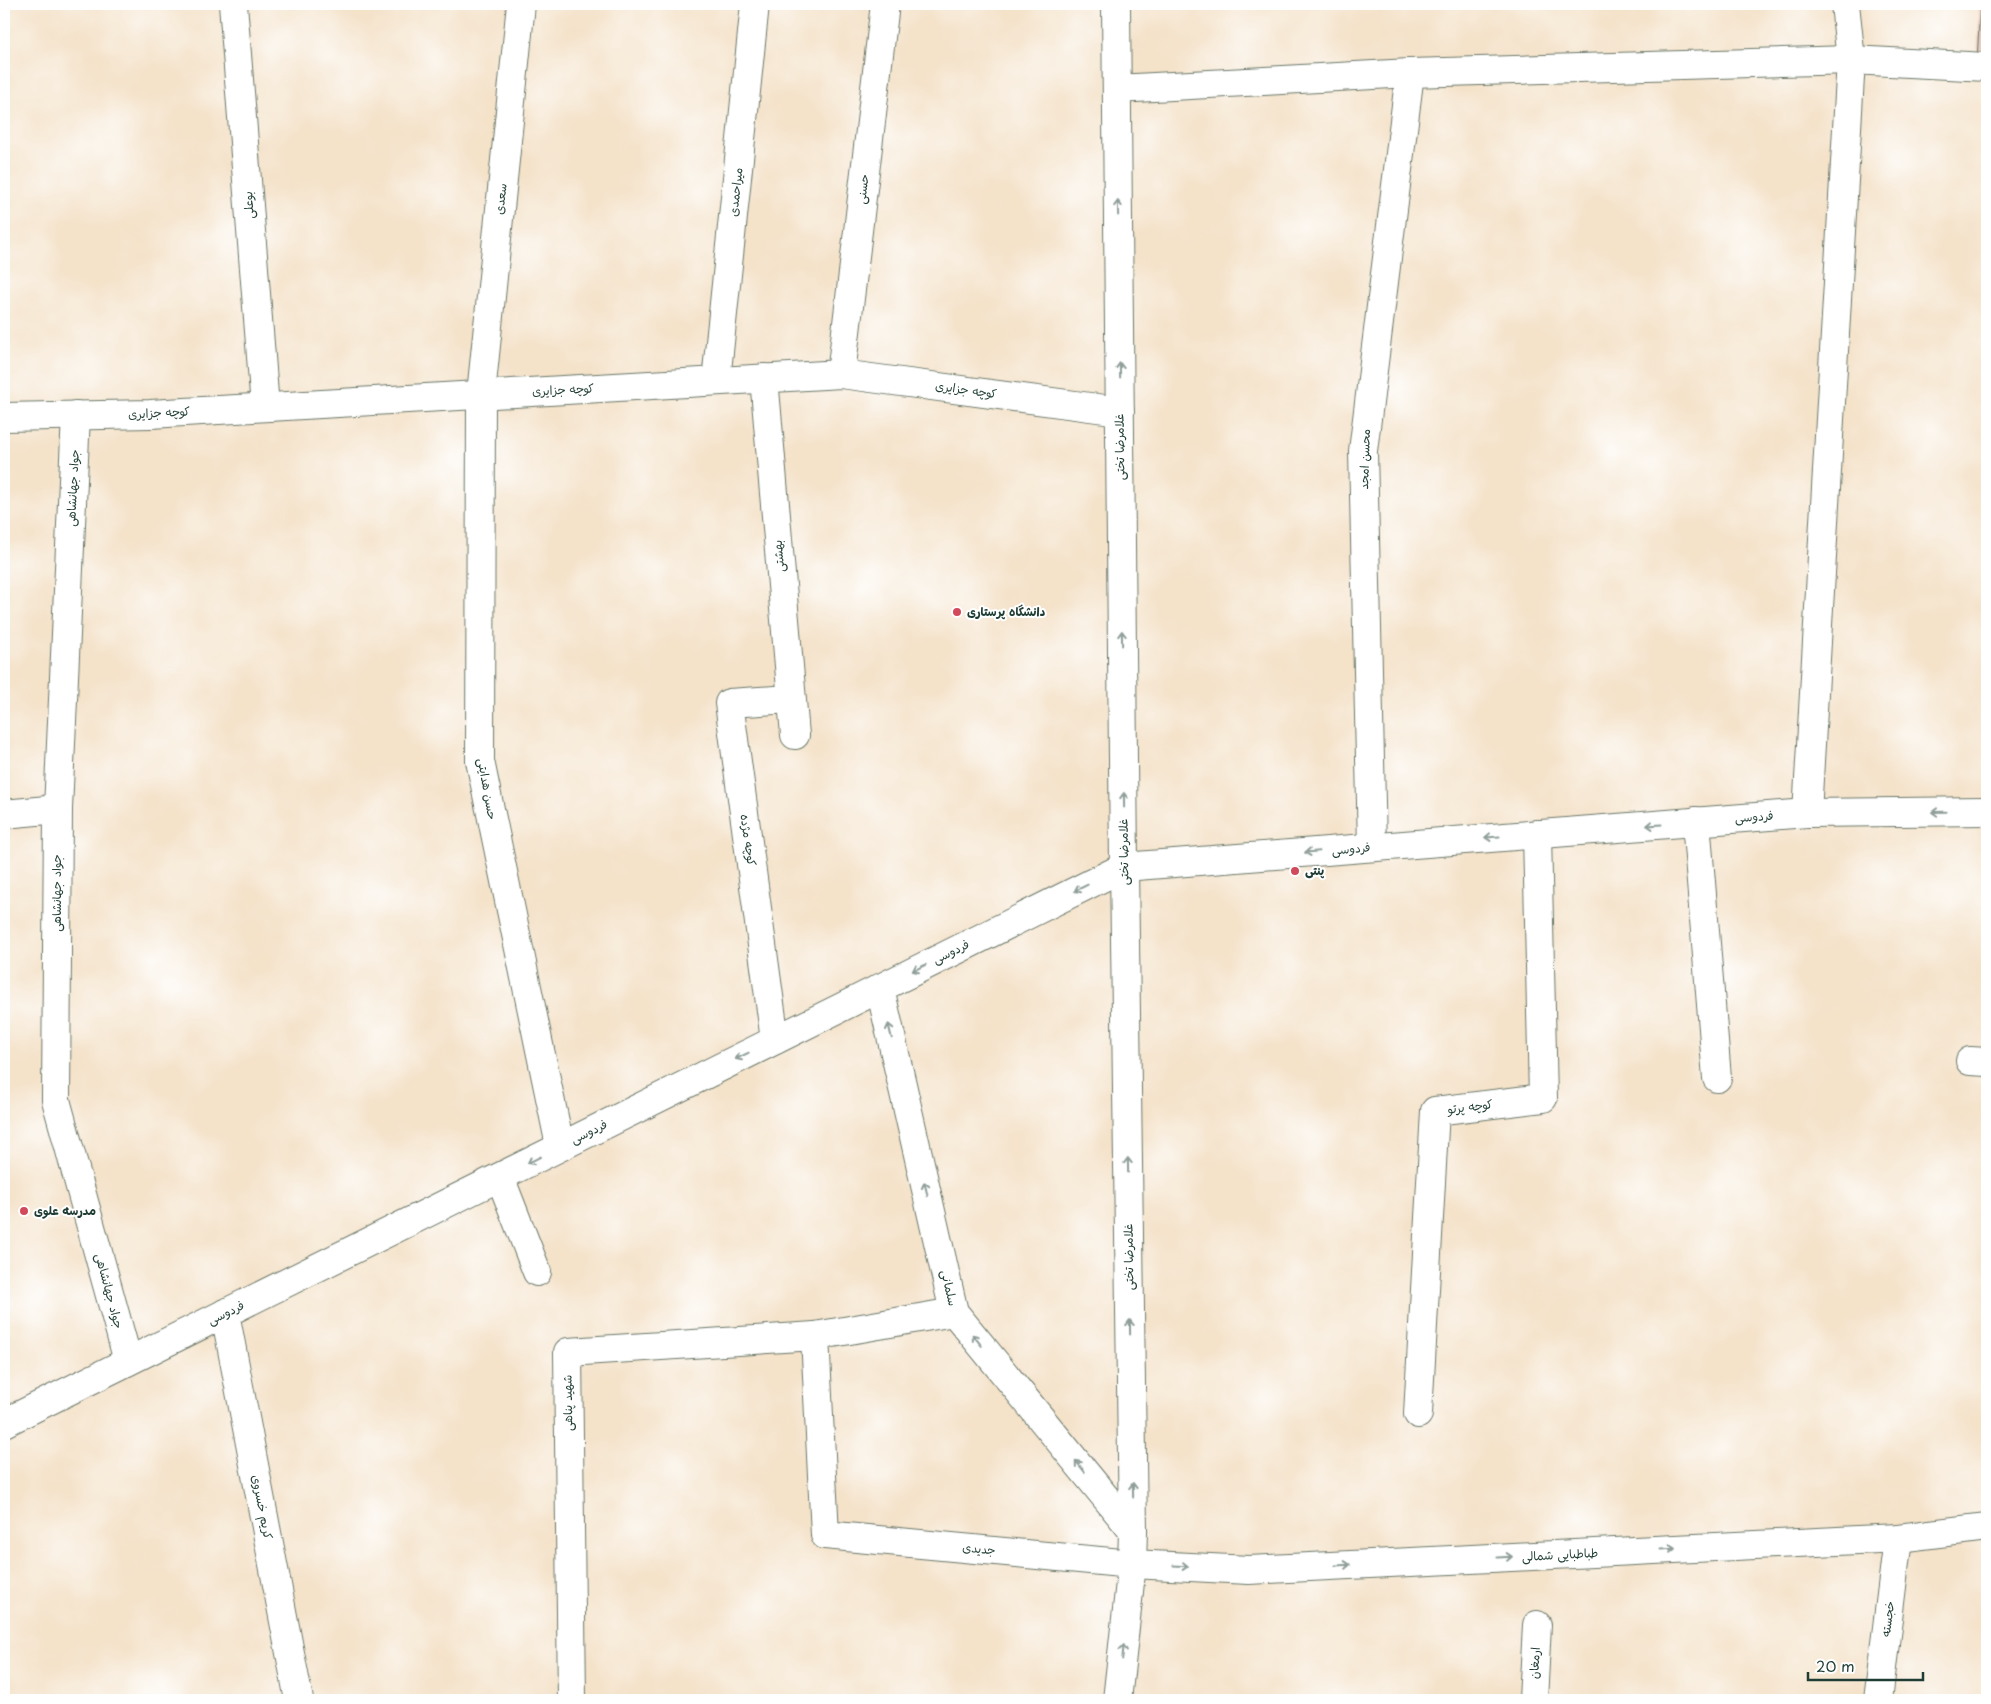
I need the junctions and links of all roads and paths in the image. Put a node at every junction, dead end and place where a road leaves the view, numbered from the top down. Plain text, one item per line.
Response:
1 (233, 4) edge
2 (521, 4) edge
3 (756, 4) edge
4 (885, 4) edge
5 (1116, 4) edge
6 (1845, 4) edge
7 (1850, 60) junction
8 (1987, 66) edge
9 (1410, 73) junction
10 (1117, 89) junction
11 (841, 374) junction
12 (764, 378) junction
13 (716, 381) junction
14 (481, 394) junction
15 (265, 407) junction
16 (1120, 411) junction
17 (76, 415) junction
18 (4, 417) edge
19 (791, 699) junction
20 (795, 735) dead end
21 (58, 809) junction
22 (1987, 811) edge
23 (1807, 813) junction
24 (4, 814) edge
25 (1696, 821) junction
26 (1537, 834) junction
27 (1372, 847) junction
28 (1124, 867) junction
29 (880, 988) junction
30 (775, 1040) junction
31 (1717, 1078) dead end
32 (560, 1146) junction
33 (500, 1177) junction
34 (537, 1272) dead end
35 (954, 1312) junction
36 (225, 1313) junction
37 (815, 1336) junction
38 (128, 1361) junction
39 (1418, 1414) dead end
40 (4, 1423) edge
41 (1987, 1527) edge
42 (1133, 1531) junction
43 (1898, 1538) junction
44 (1132, 1564) junction
45 (1537, 1625) dead end
46 (299, 1700) edge
47 (572, 1700) edge
48 (1117, 1700) edge
49 (1533, 1700) edge
50 (1878, 1700) edge

1 - 15 street, بوعلی
2 - 14 street, سعدی
3 - 13 street, میراحمدی
4 - 11 street, حسنی
5 - 10 street, غلامرضا تختی
6 - 7 street
7 - 8 street
7 - 9 street
7 - 23 street
9 - 10 street
9 - 27 street, محسن امجد
16 -> 10 street, غلامرضا تختی
11 - 12 street, کوچه جزایری
11 - 16 street, کوچه جزایری
12 - 13 street, کوچه جزایری
12 - 19 street, بهشتی
13 - 14 street, کوچه جزایری
14 - 15 street, کوچه جزایری
14 - 32 street, حسن هدایتی
15 - 17 street, کوچه جزایری
28 -> 16 street, غلامرضا تختی
17 - 18 street, کوچه جزایری
17 - 21 street, جواد جهانشاهی
19 - 20 street, بهشتی
19 - 30 street, کوچه مژده
21 - 24 street
21 - 38 street, جواد جهانشاهی
22 -> 23 street, فردوسی
23 - 25 street, فردوسی
25 -> 26 street, فردوسی
25 - 31 street
26 -> 27 street, فردوسی
26 - 39 street, کوچه پرتو
27 -> 28 street, فردوسی
28 -> 29 street, فردوسی
42 -> 28 street, غلامرضا تختی
29 - 30 street, فردوسی
35 -> 29 street, سلمانی
30 -> 32 street, فردوسی
32 -> 33 street, فردوسی
33 - 34 street
33 - 36 street, فردوسی
35 - 37 street
42 -> 35 street, سلمانی
36 - 38 street, فردوسی
36 - 46 street, کریم خسروی
37 - 44 street, جدیدی
37 - 47 street, شهید پناهی
38 - 40 street, فردوسی
41 - 43 street, طباطبایی شمالی
42 - 44 street, غلامرضا تختی
44 -> 43 street, طباطبایی شمالی
43 - 50 street, خجسته
48 -> 44 street, غلامرضا تختی
45 - 49 street, ارمغان

